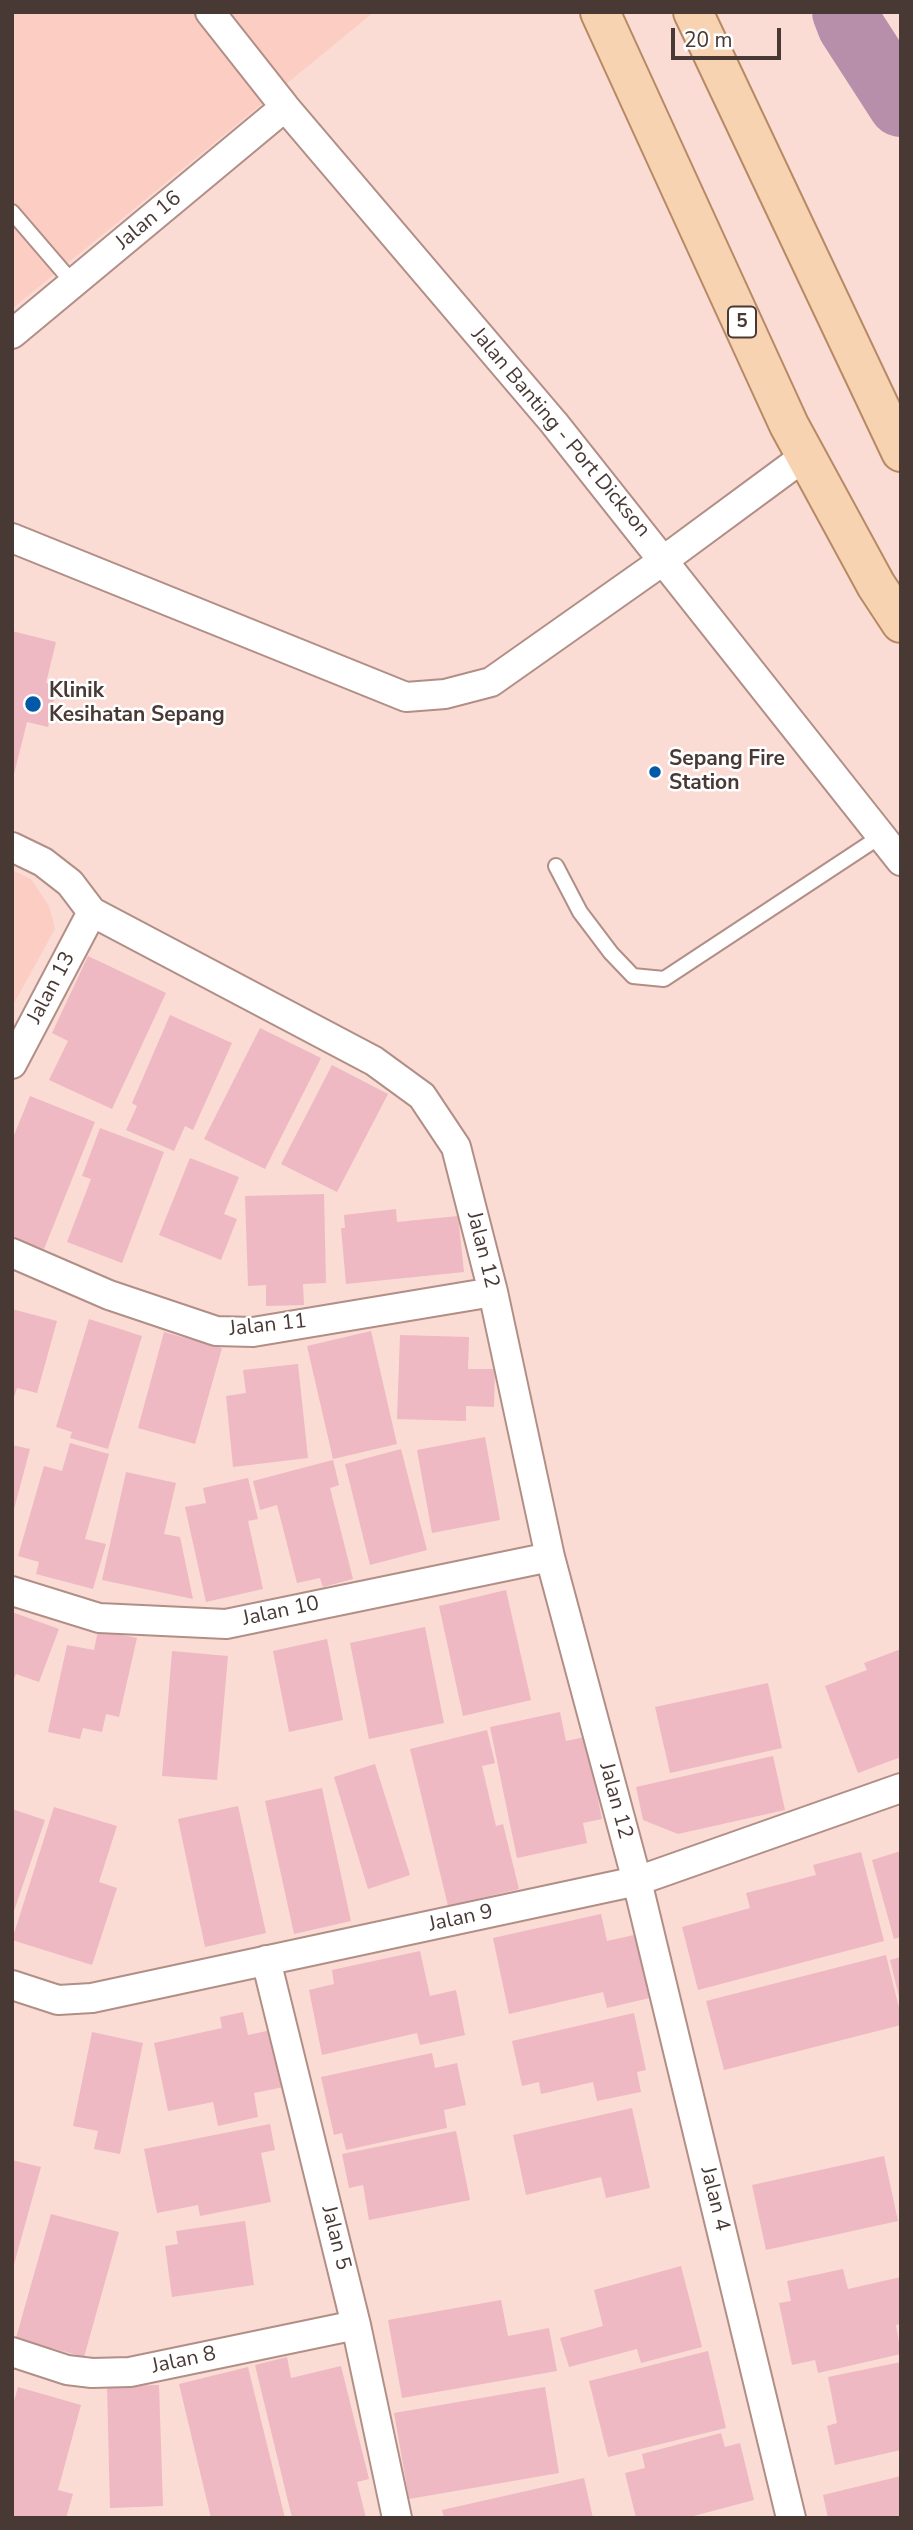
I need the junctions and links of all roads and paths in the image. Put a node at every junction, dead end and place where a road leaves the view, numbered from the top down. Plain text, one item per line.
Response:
1 (210, 12) edge
2 (600, 12) edge
3 (693, 12) edge
4 (285, 107) junction
5 (12, 212) edge
6 (73, 283) junction
7 (12, 334) edge
8 (901, 452) edge
9 (806, 456) junction
10 (12, 538) edge
11 (664, 560) junction
12 (901, 623) edge
13 (881, 836) junction
14 (12, 847) edge
15 (901, 861) edge
16 (556, 866) dead end
17 (92, 912) junction
18 (12, 1064) edge
19 (12, 1253) edge
20 (494, 1292) junction
21 (550, 1557) junction
22 (12, 1591) edge
23 (901, 1788) edge
24 (637, 1881) junction
25 (266, 1961) junction
26 (12, 1985) edge
27 (356, 2325) junction
28 (12, 2352) edge
29 (397, 2518) edge
30 (790, 2518) edge

1 - 4 street, Jalan Banting - Port Dickson
2 - 9 main road, 5
3 - 8 main road
4 - 6 street, Jalan 16
4 - 11 street, Jalan Banting - Port Dickson
5 - 6 lane
6 - 7 street, Jalan 16
9 - 11 street
9 - 12 main road, 5
10 - 11 street
11 - 13 street, Jalan Banting - Port Dickson
13 - 15 street, Jalan Banting - Port Dickson
13 - 16 lane
14 - 17 street, Jalan 12
17 - 18 street, Jalan 13
17 - 20 street, Jalan 12
19 - 20 street, Jalan 11
20 - 21 street, Jalan 12
21 - 22 street, Jalan 10
21 - 24 street, Jalan 12
23 - 24 street, Jalan 9
24 - 25 street, Jalan 9
24 - 30 street, Jalan 4
25 - 26 street, Jalan 9
25 - 27 street, Jalan 5
27 - 28 street, Jalan 8
27 - 29 street, Jalan 5

